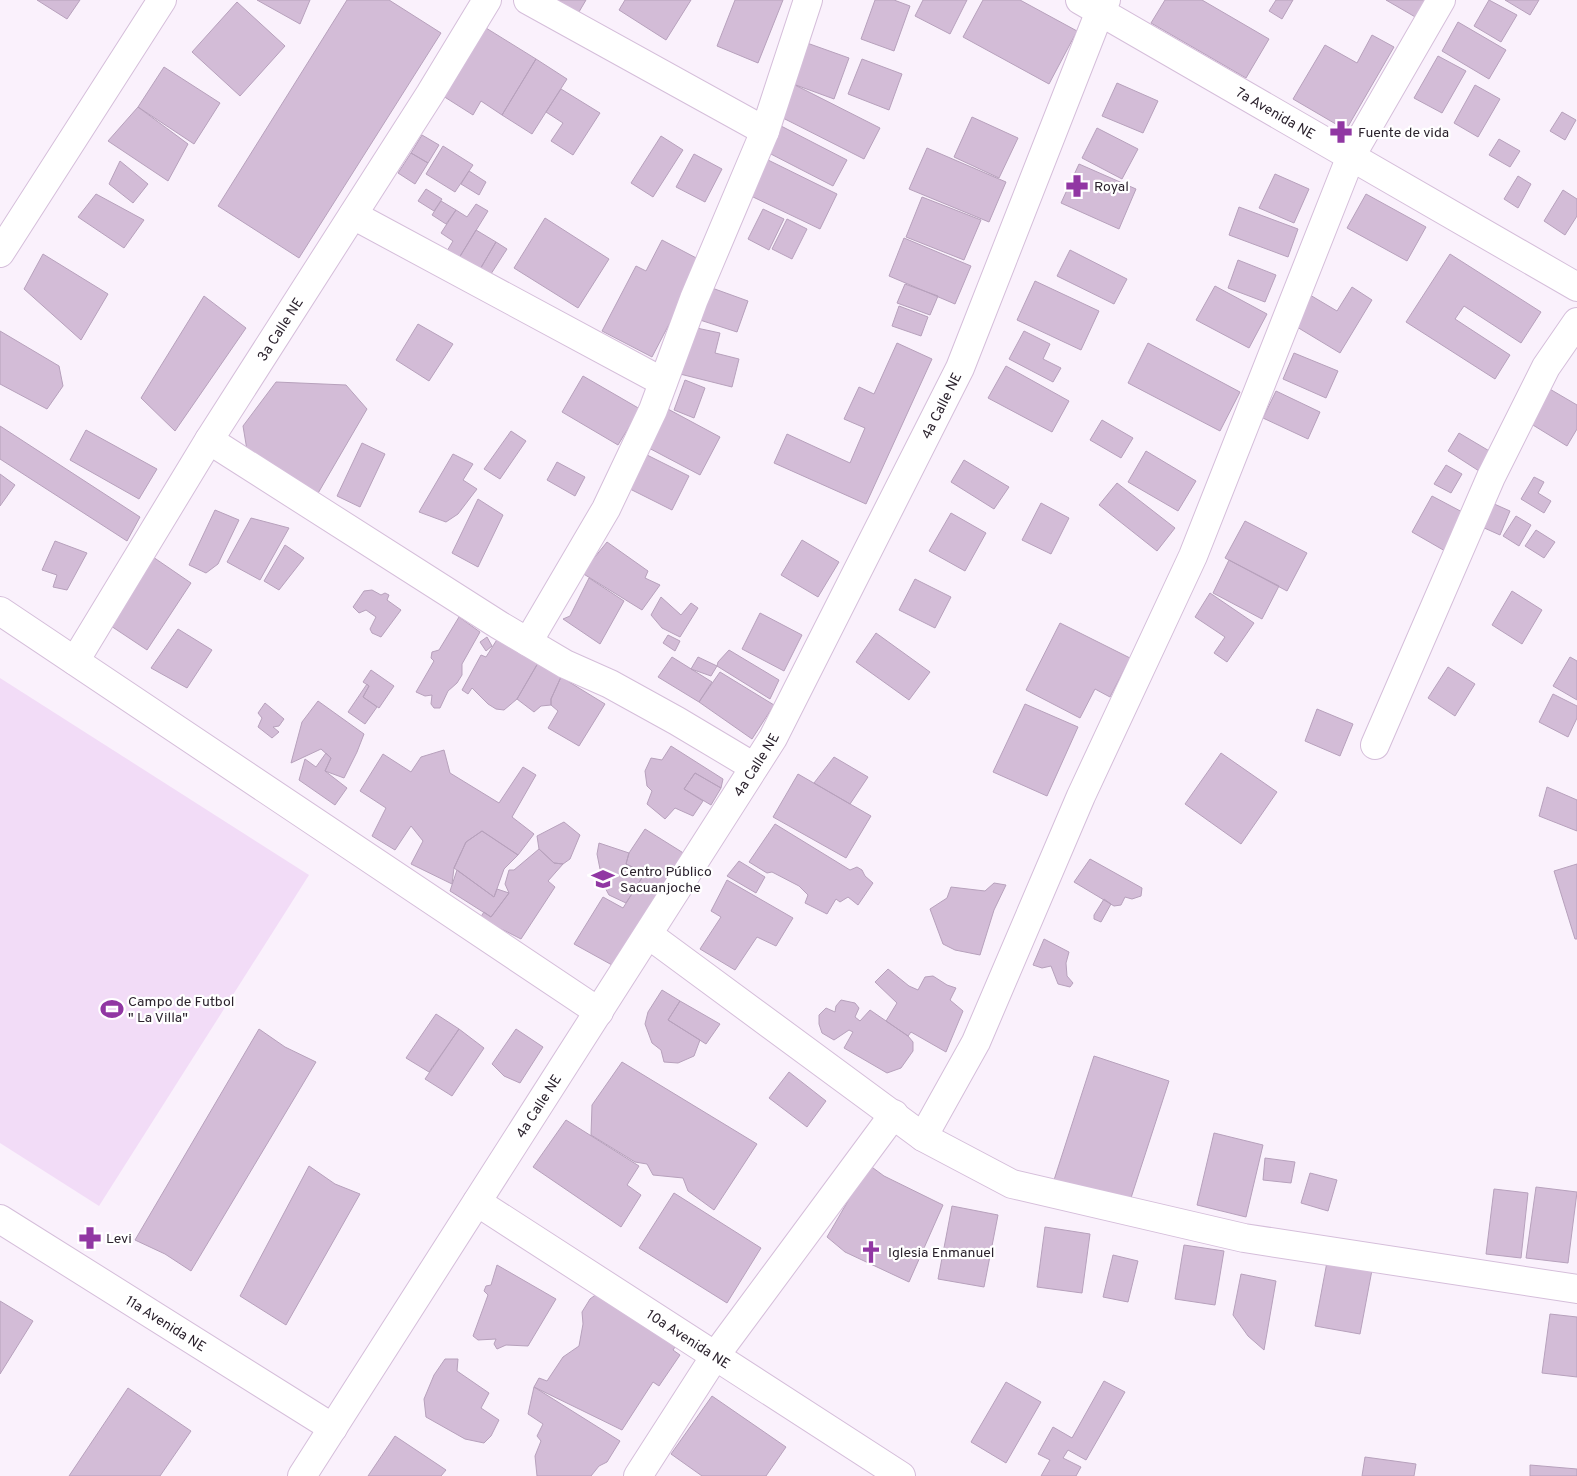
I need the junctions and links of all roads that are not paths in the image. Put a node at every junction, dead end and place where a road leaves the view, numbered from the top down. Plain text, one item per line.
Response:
1 (162, 0) edge
2 (487, 0) edge
3 (528, 0) edge
4 (808, 0) edge
5 (1441, 0) edge
6 (1095, 4) edge
7 (765, 131) junction
8 (1351, 156) junction
9 (353, 215) junction
10 (0, 253) edge
11 (1577, 287) edge
12 (1577, 322) edge
13 (663, 382) junction
14 (209, 440) junction
15 (0, 611) edge
16 (528, 642) junction
17 (75, 661) junction
18 (1375, 745) dead end
19 (754, 767) junction
20 (649, 935) junction
21 (599, 1012) junction
22 (894, 1114) junction
23 (924, 1137) junction
24 (477, 1202) junction
25 (0, 1219) edge
26 (1577, 1289) edge
27 (715, 1356) junction
28 (333, 1428) junction
29 (302, 1476) edge
30 (638, 1476) edge
31 (901, 1476) edge

1 - 10 street
2 - 9 street, 3a Calle NE
3 - 7 street
4 - 7 street
5 - 8 street
6 - 8 street, 7a Avenida NE
6 - 19 street, 4a Calle NE
7 - 13 street
8 - 11 street, 7a Avenida NE
8 - 23 street
9 - 13 street
9 - 14 street, 3a Calle NE
12 - 18 street
13 - 16 street
14 - 16 street
14 - 17 street, 3a Calle NE
15 - 17 street
16 - 19 street
17 - 21 street
19 - 20 street, 4a Calle NE
20 - 21 street, 4a Calle NE
20 - 22 street
21 - 24 street, 4a Calle NE
22 - 23 street
22 - 27 street
23 - 26 street
24 - 27 street, 10a Avenida NE
24 - 28 street, 4a Calle NE
25 - 28 street, 11a Avenida NE
27 - 30 street
27 - 31 street, 10a Avenida NE
28 - 29 street, 4a Calle NE

